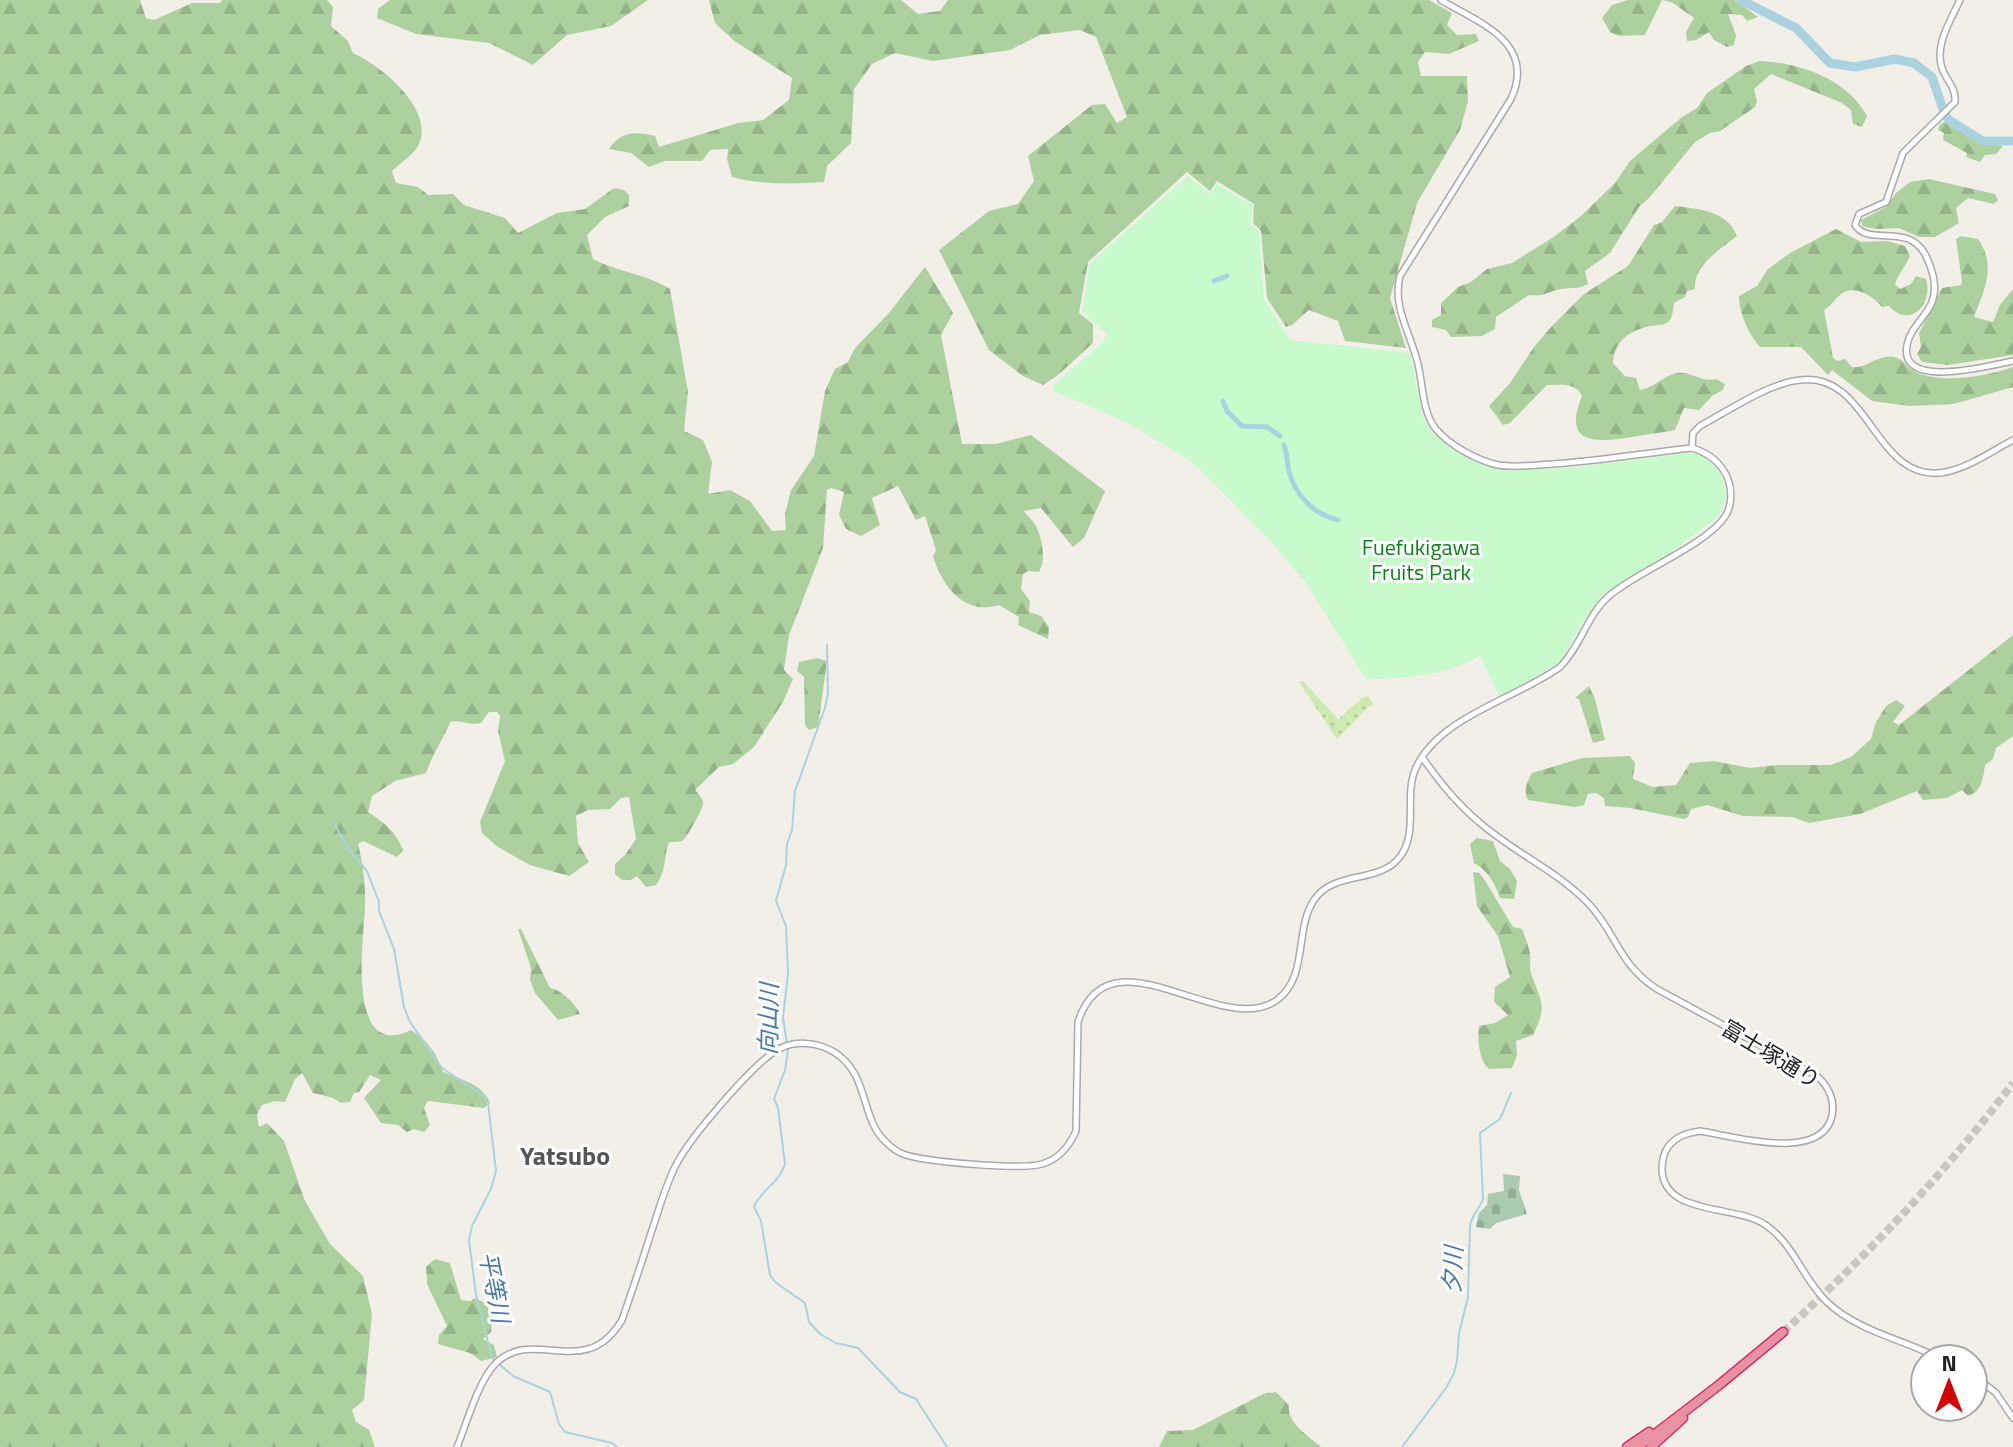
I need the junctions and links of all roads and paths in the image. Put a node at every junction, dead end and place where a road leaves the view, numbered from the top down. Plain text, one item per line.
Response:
1 (1441, 0) edge
2 (1960, 0) edge
3 (2013, 361) edge
4 (2013, 440) edge
5 (1692, 448) junction
6 (1422, 757) junction
7 (1783, 1332) tunnel mouth
8 (1909, 1344) edge
9 (1719, 1385) junction
10 (1989, 1388) edge
11 (1695, 1402) junction
12 (2013, 1418) edge
13 (457, 1447) edge
14 (1627, 1447) edge
15 (1638, 1447) edge
16 (1651, 1447) edge

1 - 5 street
2 - 3 street
4 - 5 street
5 - 6 street
6 - 8 street, 富士塚通り
6 - 13 street
7 - 9 highway
9 - 11 highway
9 - 16 highway
10 - 12 street
11 - 14 highway
11 - 15 highway

